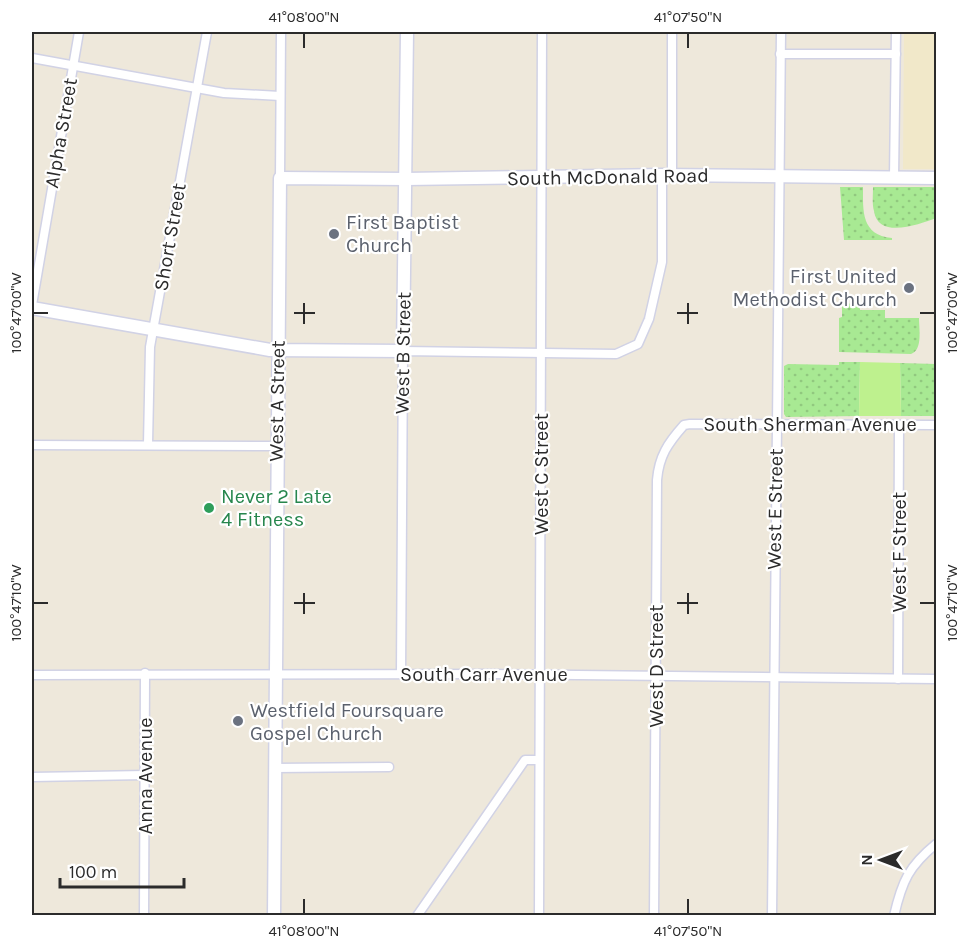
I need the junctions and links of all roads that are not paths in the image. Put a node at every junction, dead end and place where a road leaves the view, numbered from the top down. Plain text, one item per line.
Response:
1 (79, 32) edge
2 (207, 32) edge
3 (281, 32) edge
4 (407, 32) edge
5 (542, 32) edge
6 (672, 32) edge
7 (781, 32) edge
8 (896, 32) edge
9 (780, 54) junction
10 (896, 54) junction
11 (32, 58) edge
12 (73, 65) junction
13 (196, 87) junction
14 (280, 96) junction
15 (667, 175) junction
16 (779, 176) junction
17 (543, 177) junction
18 (894, 177) junction
19 (280, 178) junction
20 (936, 178) edge
21 (406, 179) junction
22 (32, 306) edge
23 (153, 329) junction
24 (277, 350) junction
25 (403, 351) junction
26 (542, 353) junction
27 (776, 424) junction
28 (936, 424) edge
29 (684, 425) joint
30 (899, 425) junction
31 (148, 444) junction
32 (32, 445) edge
33 (276, 446) junction
34 (145, 673) junction
35 (275, 673) junction
36 (401, 674) junction
37 (32, 675) edge
38 (540, 675) junction
39 (656, 676) junction
40 (774, 677) junction
41 (898, 679) junction
42 (936, 679) edge
43 (539, 760) junction
44 (389, 767) dead end
45 (274, 768) junction
46 (145, 775) junction
47 (32, 777) edge
48 (936, 844) edge
49 (144, 915) edge
50 (274, 915) edge
51 (417, 915) edge
52 (539, 915) edge
53 (654, 915) edge
54 (772, 915) edge
55 (894, 915) edge

1 - 12 street, Alpha Street
2 - 13 street, Short Street
3 - 14 street, West A Street
4 - 21 street, West B Street
5 - 17 street, West C Street
6 - 15 street
7 - 9 street, West E Street
8 - 10 street
9 - 10 street
9 - 16 street, West E Street
10 - 18 street
11 - 12 street
12 - 13 street
12 - 22 street, Alpha Street
13 - 14 street
13 - 23 street, Short Street
14 - 19 street, West A Street
15 - 16 street, South McDonald Road
15 - 17 street, South McDonald Road
15 - 26 street
16 - 18 street, South McDonald Road
16 - 27 street, West E Street
17 - 21 street, South McDonald Road
17 - 26 street, West C Street
18 - 20 street, South McDonald Road
19 - 21 street, South McDonald Road
19 - 24 street, West A Street
21 - 25 street, West B Street
22 - 23 street
23 - 24 street
23 - 31 street, Short Street
24 - 25 street
24 - 33 street, West A Street
25 - 26 street
25 - 36 street, West B Street
26 - 38 street, West C Street
27 - 29 street, South Sherman Avenue
27 - 30 street, South Sherman Avenue
27 - 40 street, West E Street
28 - 30 street, South Sherman Avenue
29 - 39 street, West D Street
30 - 41 street, West F Street
31 - 32 street
31 - 33 street
33 - 35 street, West A Street
34 - 35 street, South Carr Avenue
34 - 37 street, South Carr Avenue
34 - 46 street, Anna Avenue
35 - 36 street, South Carr Avenue
35 - 45 street, West A Street
36 - 38 street, South Carr Avenue
38 - 39 street, South Carr Avenue
38 - 43 street, West C Street
39 - 40 street, South Carr Avenue
39 - 53 street, West D Street
40 - 41 street, South Carr Avenue
40 - 54 street, West E Street
41 - 42 street, South Carr Avenue
43 - 51 street
43 - 52 street, West C Street
44 - 45 street
45 - 50 street, West A Street
46 - 47 street
46 - 49 street, Anna Avenue
48 - 55 street

